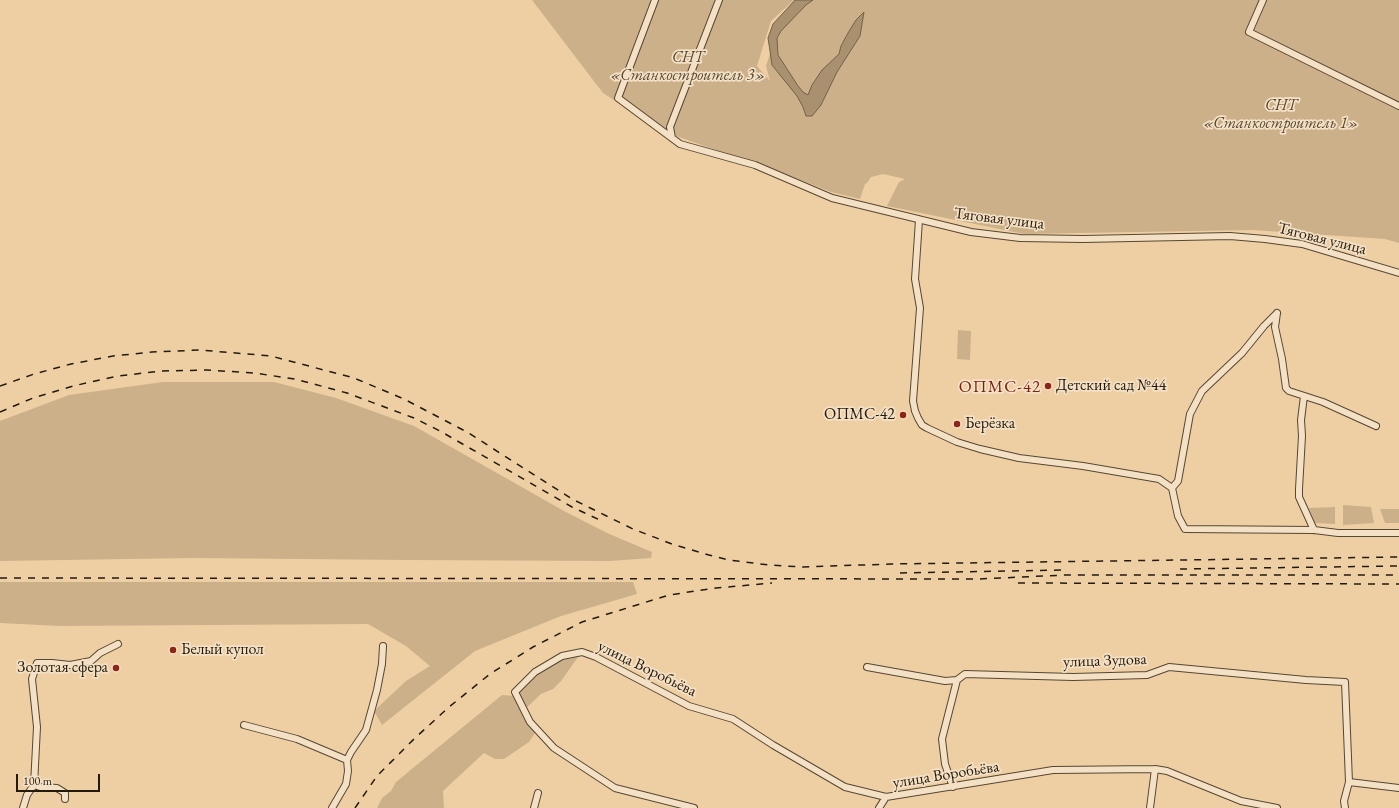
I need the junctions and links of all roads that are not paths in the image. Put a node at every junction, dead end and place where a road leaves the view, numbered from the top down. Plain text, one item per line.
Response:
1 (655, 0) edge
2 (719, 0) edge
3 (1263, 0) edge
4 (1399, 106) edge
5 (672, 138) junction
6 (919, 220) junction
7 (1399, 273) edge
8 (1304, 396) junction
9 (1376, 426) dead end
10 (1172, 488) junction
11 (1314, 530) junction
12 (1399, 533) edge
13 (118, 644) dead end
14 (383, 646) dead end
15 (867, 667) dead end
16 (957, 680) junction
17 (244, 725) dead end
18 (347, 760) junction
19 (1155, 769) junction
20 (1349, 782) junction
21 (34, 785) junction
22 (953, 787) junction
23 (1399, 788) edge
24 (538, 793) dead end
25 (886, 798) junction
26 (65, 799) dead end
27 (23, 808) edge
28 (332, 808) edge
29 (534, 808) edge
30 (694, 808) edge
31 (879, 808) edge
32 (1150, 808) edge
33 (1277, 808) edge
34 (1345, 808) edge

1 - 5 street, Тяговая улица
2 - 5 street
3 - 4 street
5 - 6 street, Тяговая улица
6 - 7 street, Тяговая улица
6 - 10 street
8 - 9 street
8 - 10 street
8 - 11 street
10 - 11 street
11 - 12 street
13 - 21 street
14 - 18 street
15 - 16 street, улица Зудова
16 - 20 street, улица Зудова
16 - 22 street
17 - 18 street
18 - 28 street
19 - 22 street, улица Воробьёва
19 - 32 street
19 - 33 street, улица Воробьёва
20 - 23 street
20 - 34 street
21 - 26 street
21 - 27 street
22 - 25 street, улица Воробьёва
24 - 29 street
25 - 30 street, улица Воробьёва
25 - 31 street

